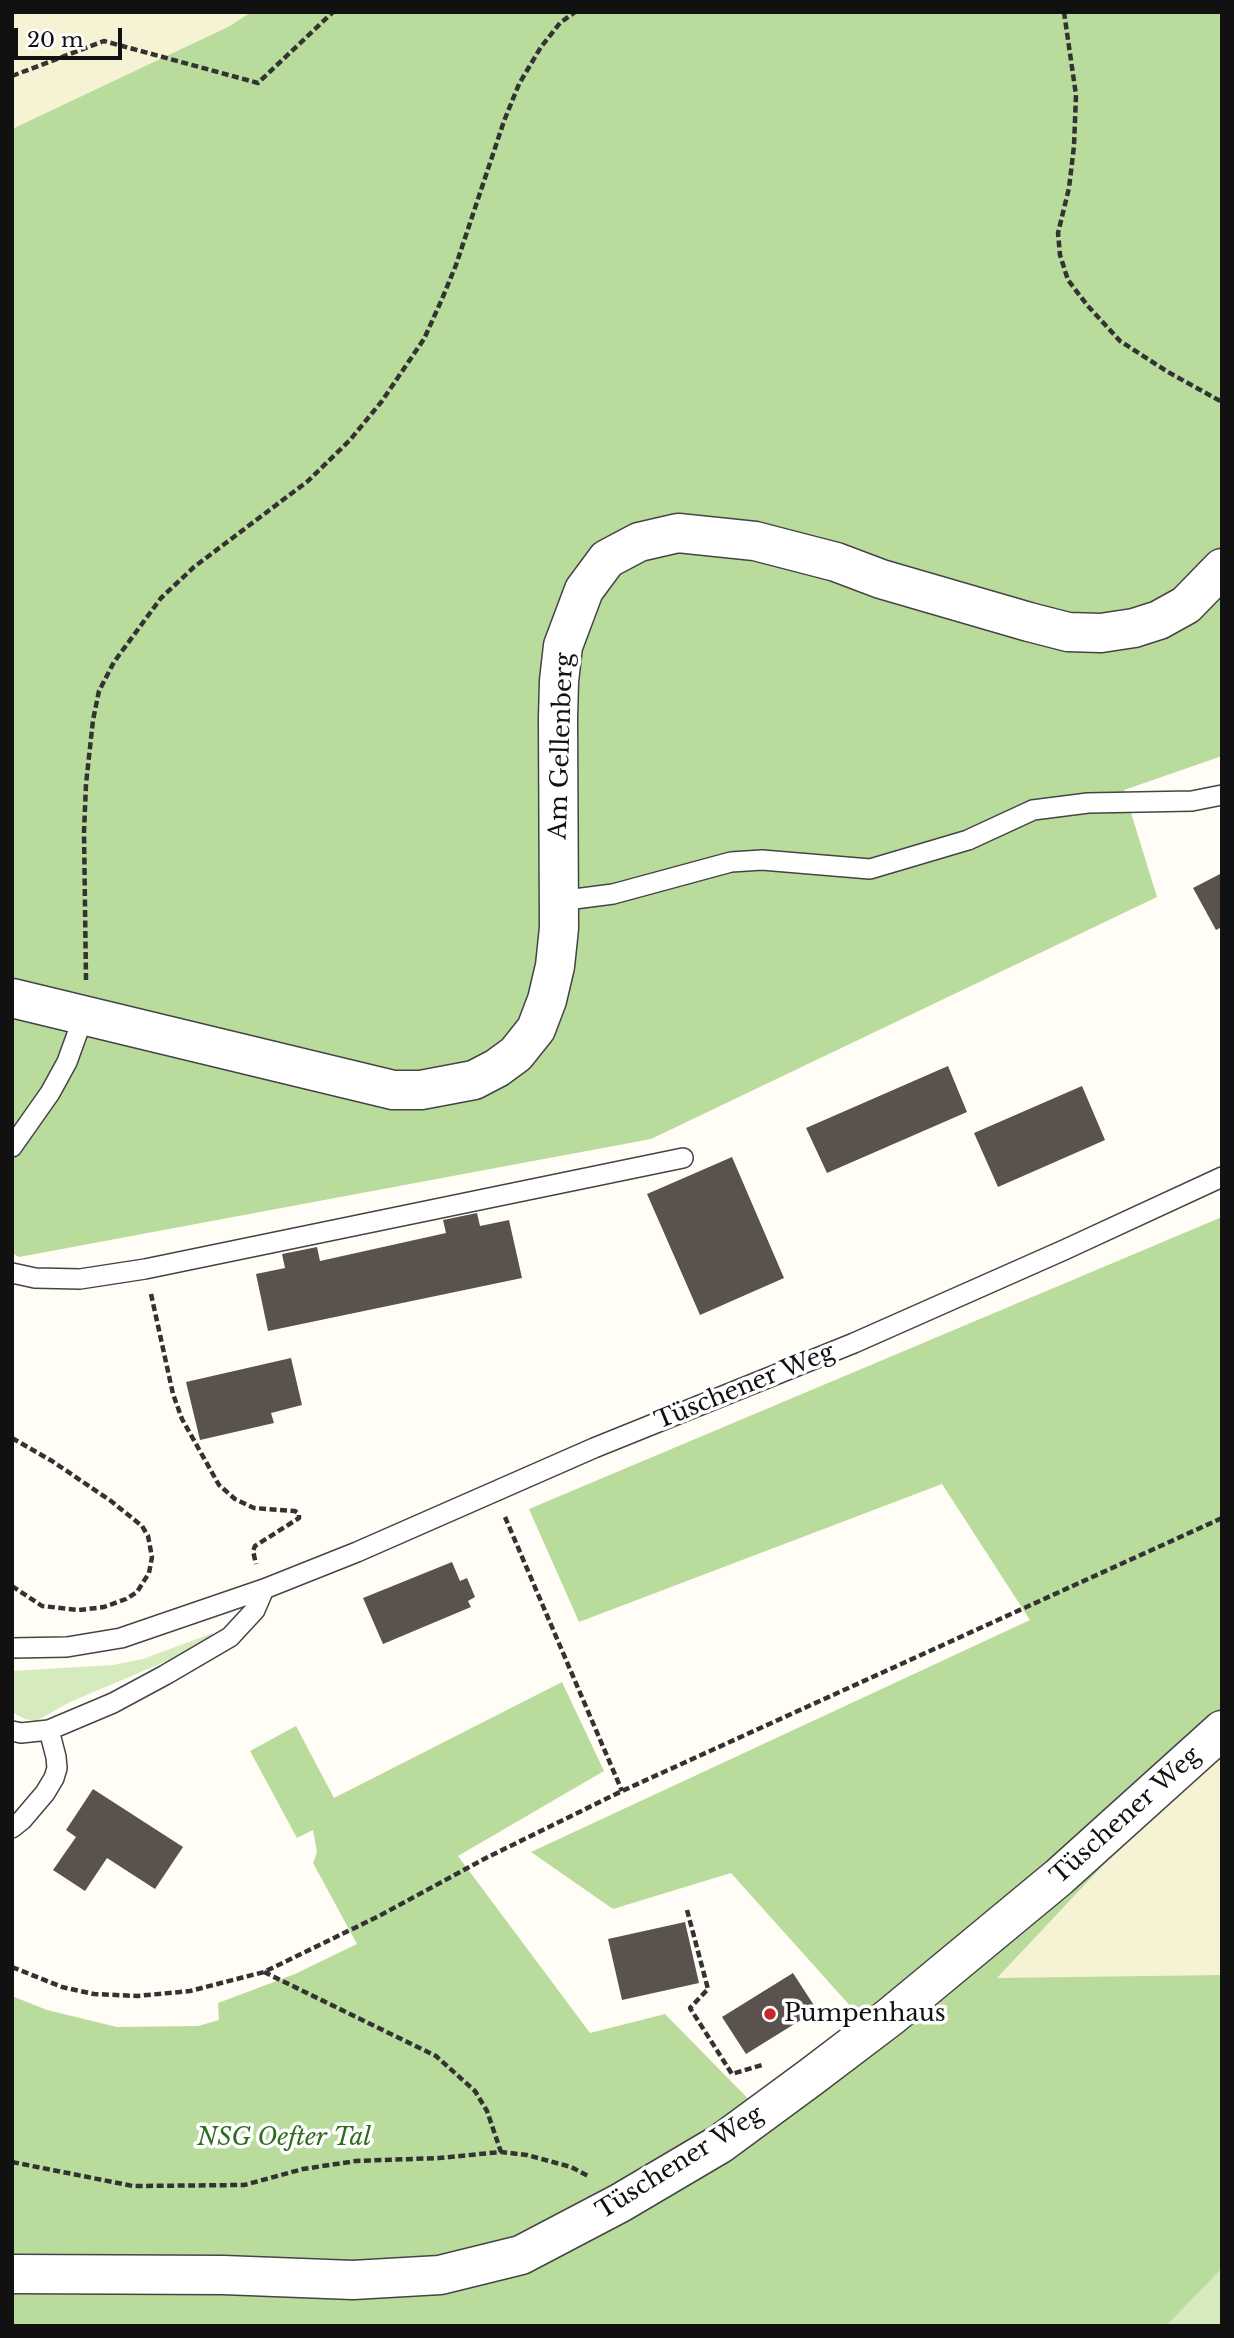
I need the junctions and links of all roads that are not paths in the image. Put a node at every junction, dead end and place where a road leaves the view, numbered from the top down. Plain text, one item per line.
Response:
1 (1222, 568) edge
2 (1222, 795) edge
3 (559, 901) junction
4 (12, 998) edge
5 (83, 1016) junction
6 (12, 1147) edge
7 (682, 1158) dead end
8 (1222, 1177) edge
9 (12, 1273) edge
10 (264, 1589) junction
11 (12, 1648) edge
12 (49, 1730) junction
13 (1222, 1730) edge
14 (12, 1731) edge
15 (12, 1828) edge
16 (12, 2274) edge

1 - 3 street, Am Gellenberg
2 - 3 lane
3 - 5 street, Am Gellenberg
4 - 5 street, Am Gellenberg
5 - 6 lane
7 - 9 lane
8 - 10 lane, Tüschener Weg
10 - 11 lane, Tüschener Weg
10 - 12 lane
12 - 14 lane
12 - 15 lane
13 - 16 street, Tüschener Weg

